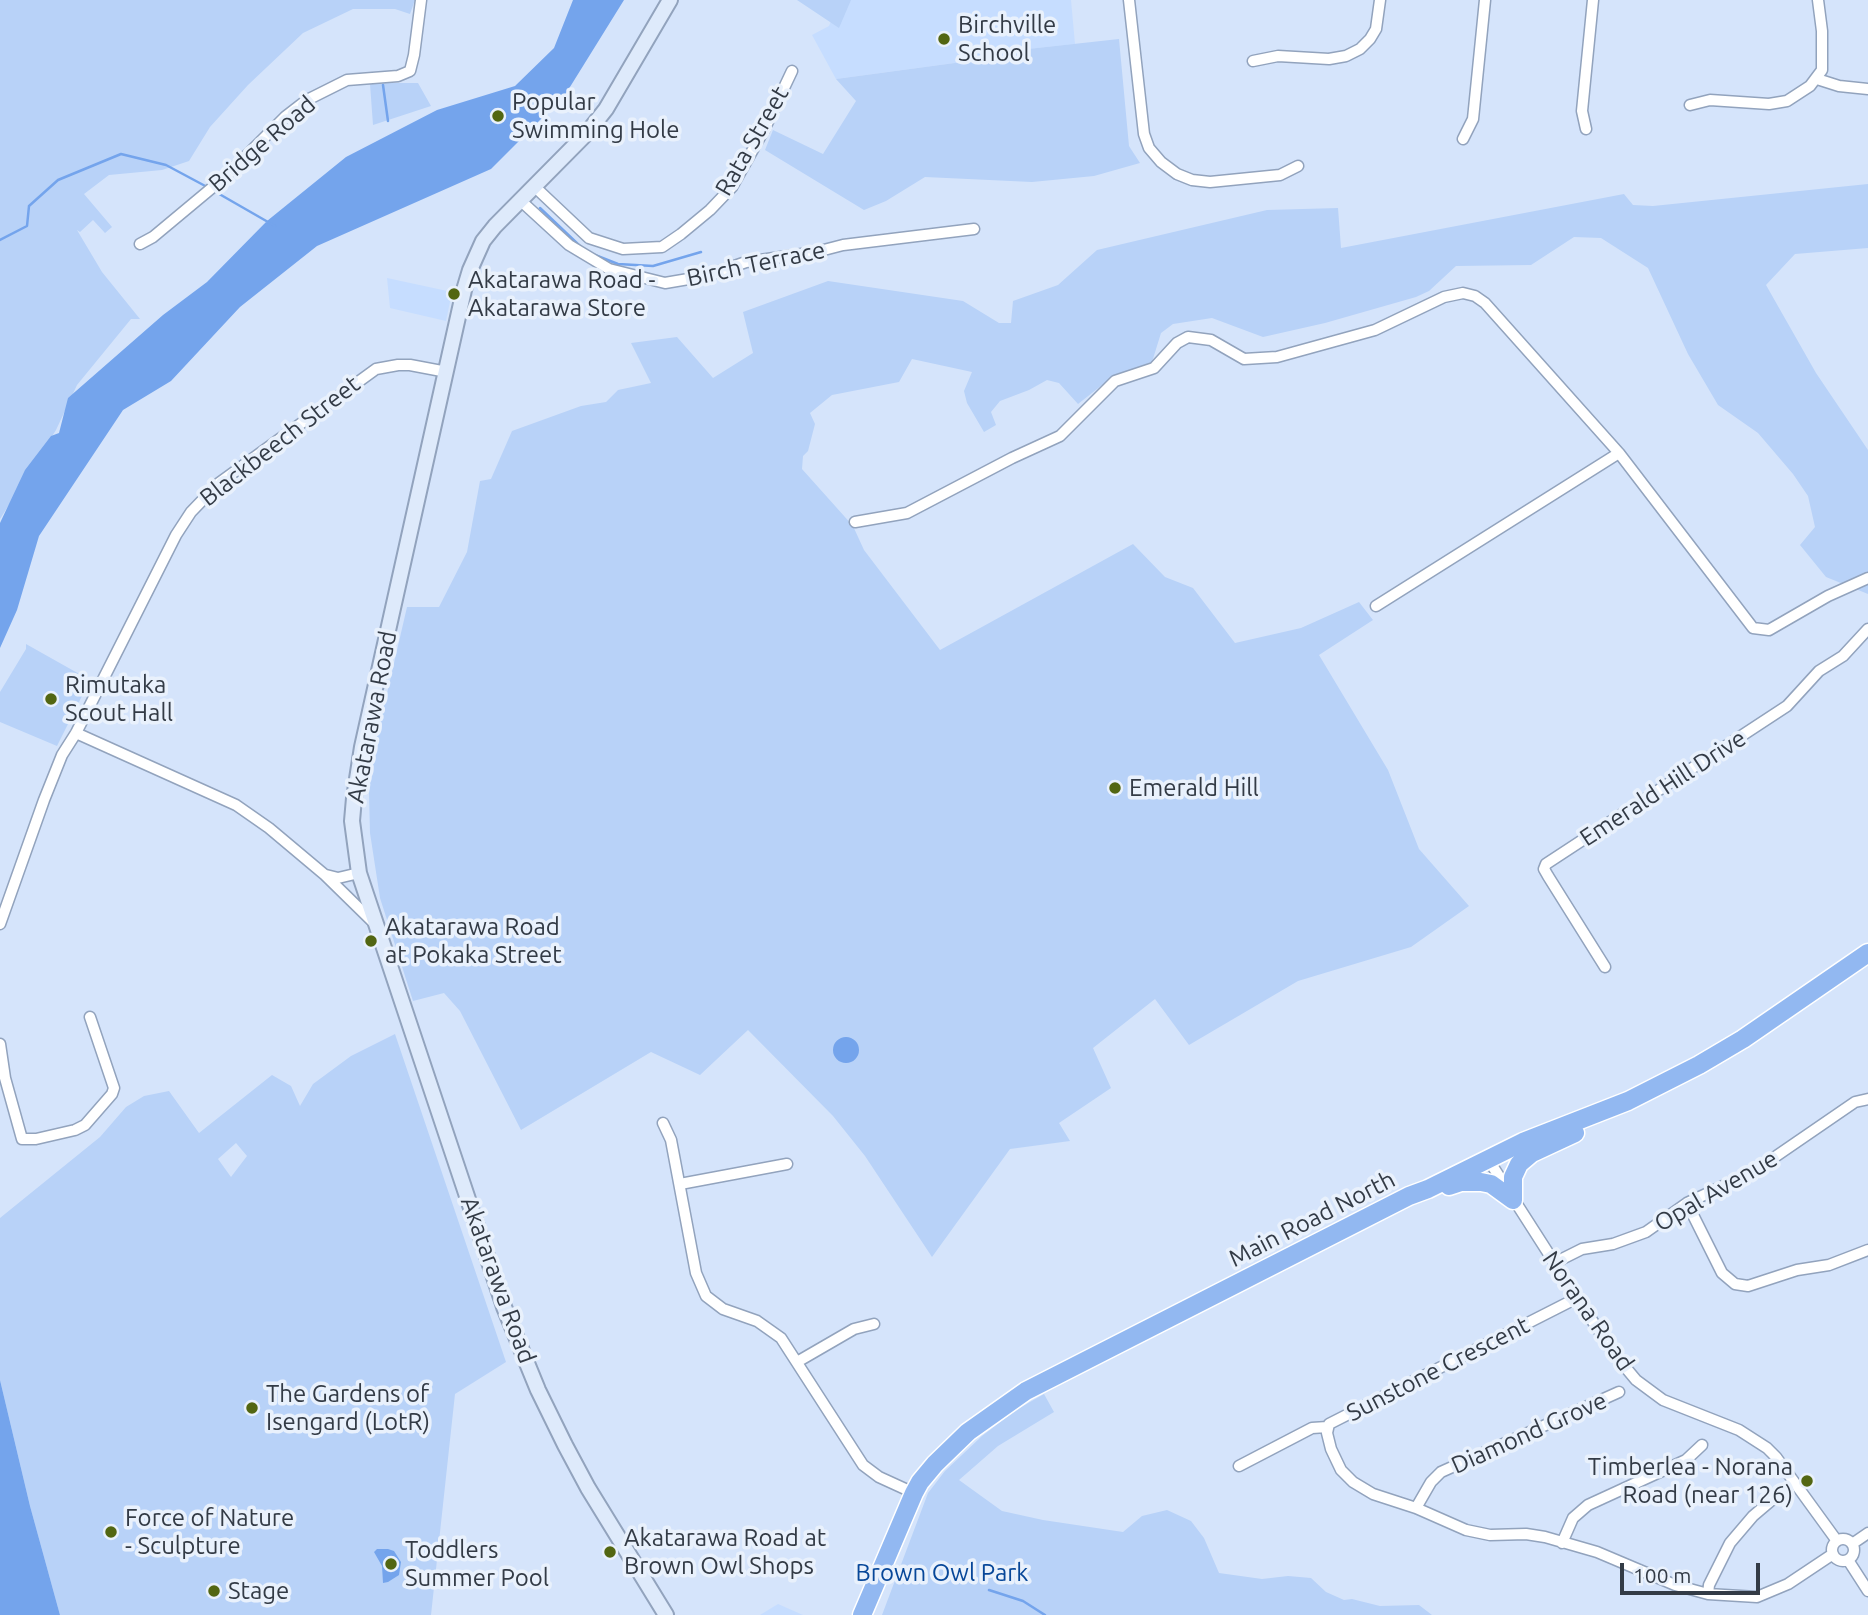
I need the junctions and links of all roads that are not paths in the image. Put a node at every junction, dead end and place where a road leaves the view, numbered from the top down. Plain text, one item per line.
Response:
1 (421, 0) edge
2 (670, 0) edge
3 (1129, 0) edge
4 (1380, 0) edge
5 (1485, 0) edge
6 (1593, 0) edge
7 (1818, 0) edge
8 (1253, 61) dead end
9 (792, 71) dead end
10 (1818, 79) junction
11 (1868, 89) edge
12 (1690, 105) dead end
13 (1586, 129) dead end
14 (1463, 139) dead end
15 (1298, 166) dead end
16 (535, 187) junction
17 (521, 201) junction
18 (974, 229) dead end
19 (140, 244) dead end
20 (447, 372) junction
21 (1619, 453) junction
22 (855, 522) dead end
23 (1868, 578) edge
24 (1376, 606) dead end
25 (1868, 629) edge
26 (76, 733) junction
27 (359, 873) junction
28 (325, 875) junction
29 (0, 924) edge
30 (379, 927) junction
31 (1868, 953) edge
32 (1605, 967) dead end
33 (90, 1017) dead end
34 (0, 1044) edge
35 (1868, 1100) edge
36 (1628, 1101) junction
37 (663, 1123) dead end
38 (1489, 1159) junction
39 (787, 1164) dead end
40 (680, 1184) junction
41 (1428, 1189) junction
42 (1513, 1200) junction
43 (1687, 1203) junction
44 (1868, 1250) edge
45 (1555, 1263) junction
46 (1577, 1298) junction
47 (874, 1324) dead end
48 (797, 1362) junction
49 (1619, 1392) dead end
50 (1327, 1427) junction
51 (1702, 1445) dead end
52 (1239, 1466) dead end
53 (914, 1493) junction
54 (1773, 1499) dead end
55 (1416, 1508) junction
56 (1868, 1533) edge
57 (1837, 1541) junction
58 (1562, 1543) junction
59 (1852, 1544) junction
60 (1833, 1554) junction
61 (1848, 1560) junction
62 (1868, 1591) edge
63 (1708, 1594) junction
64 (666, 1615) edge
65 (862, 1615) edge

1 - 19 street, Bridge Road
2 - 16 street, Akatarawa Road
3 - 15 street
4 - 8 street
5 - 14 street
6 - 13 street
7 - 10 street
9 - 16 street, Rata Street
10 - 11 street
10 - 12 street
16 - 17 street, Akatarawa Road
17 - 18 street, Birch Terrace
17 - 20 street, Akatarawa Road
20 - 26 street, Blackbeech Street
20 - 27 street, Akatarawa Road
21 - 22 street
21 - 23 street
21 - 24 street
25 - 32 street, Emerald Hill Drive
26 - 28 street
26 - 29 street, Blackbeech Street
27 - 28 street
27 - 30 street, Akatarawa Road
28 - 30 street
30 - 64 street, Akatarawa Road
31 - 36 highway, Main Road North
33 - 34 street
35 - 43 street, Opal Avenue
36 - 38 highway, Main Road North
36 - 42 highway
37 - 40 street
38 - 41 highway, Main Road North
38 - 42 street, Norana Road
39 - 40 street
40 - 48 street
41 - 42 highway
41 - 53 highway, Main Road North
42 - 45 street, Norana Road
43 - 44 street
43 - 45 street, Opal Avenue
45 - 46 street, Norana Road
46 - 50 street, Sunstone Crescent
46 - 57 street, Norana Road
47 - 48 street
48 - 53 street
49 - 55 street, Diamond Grove
50 - 52 street
50 - 55 street, Sunstone Crescent
51 - 58 street
53 - 65 highway, Main Road North
54 - 63 street
55 - 58 street, Sunstone Crescent
56 - 59 street
57 - 59 street
57 - 60 street
58 - 63 street, Sunstone Crescent
59 - 61 street
60 - 61 street
60 - 63 street, Sunstone Crescent
61 - 62 street

